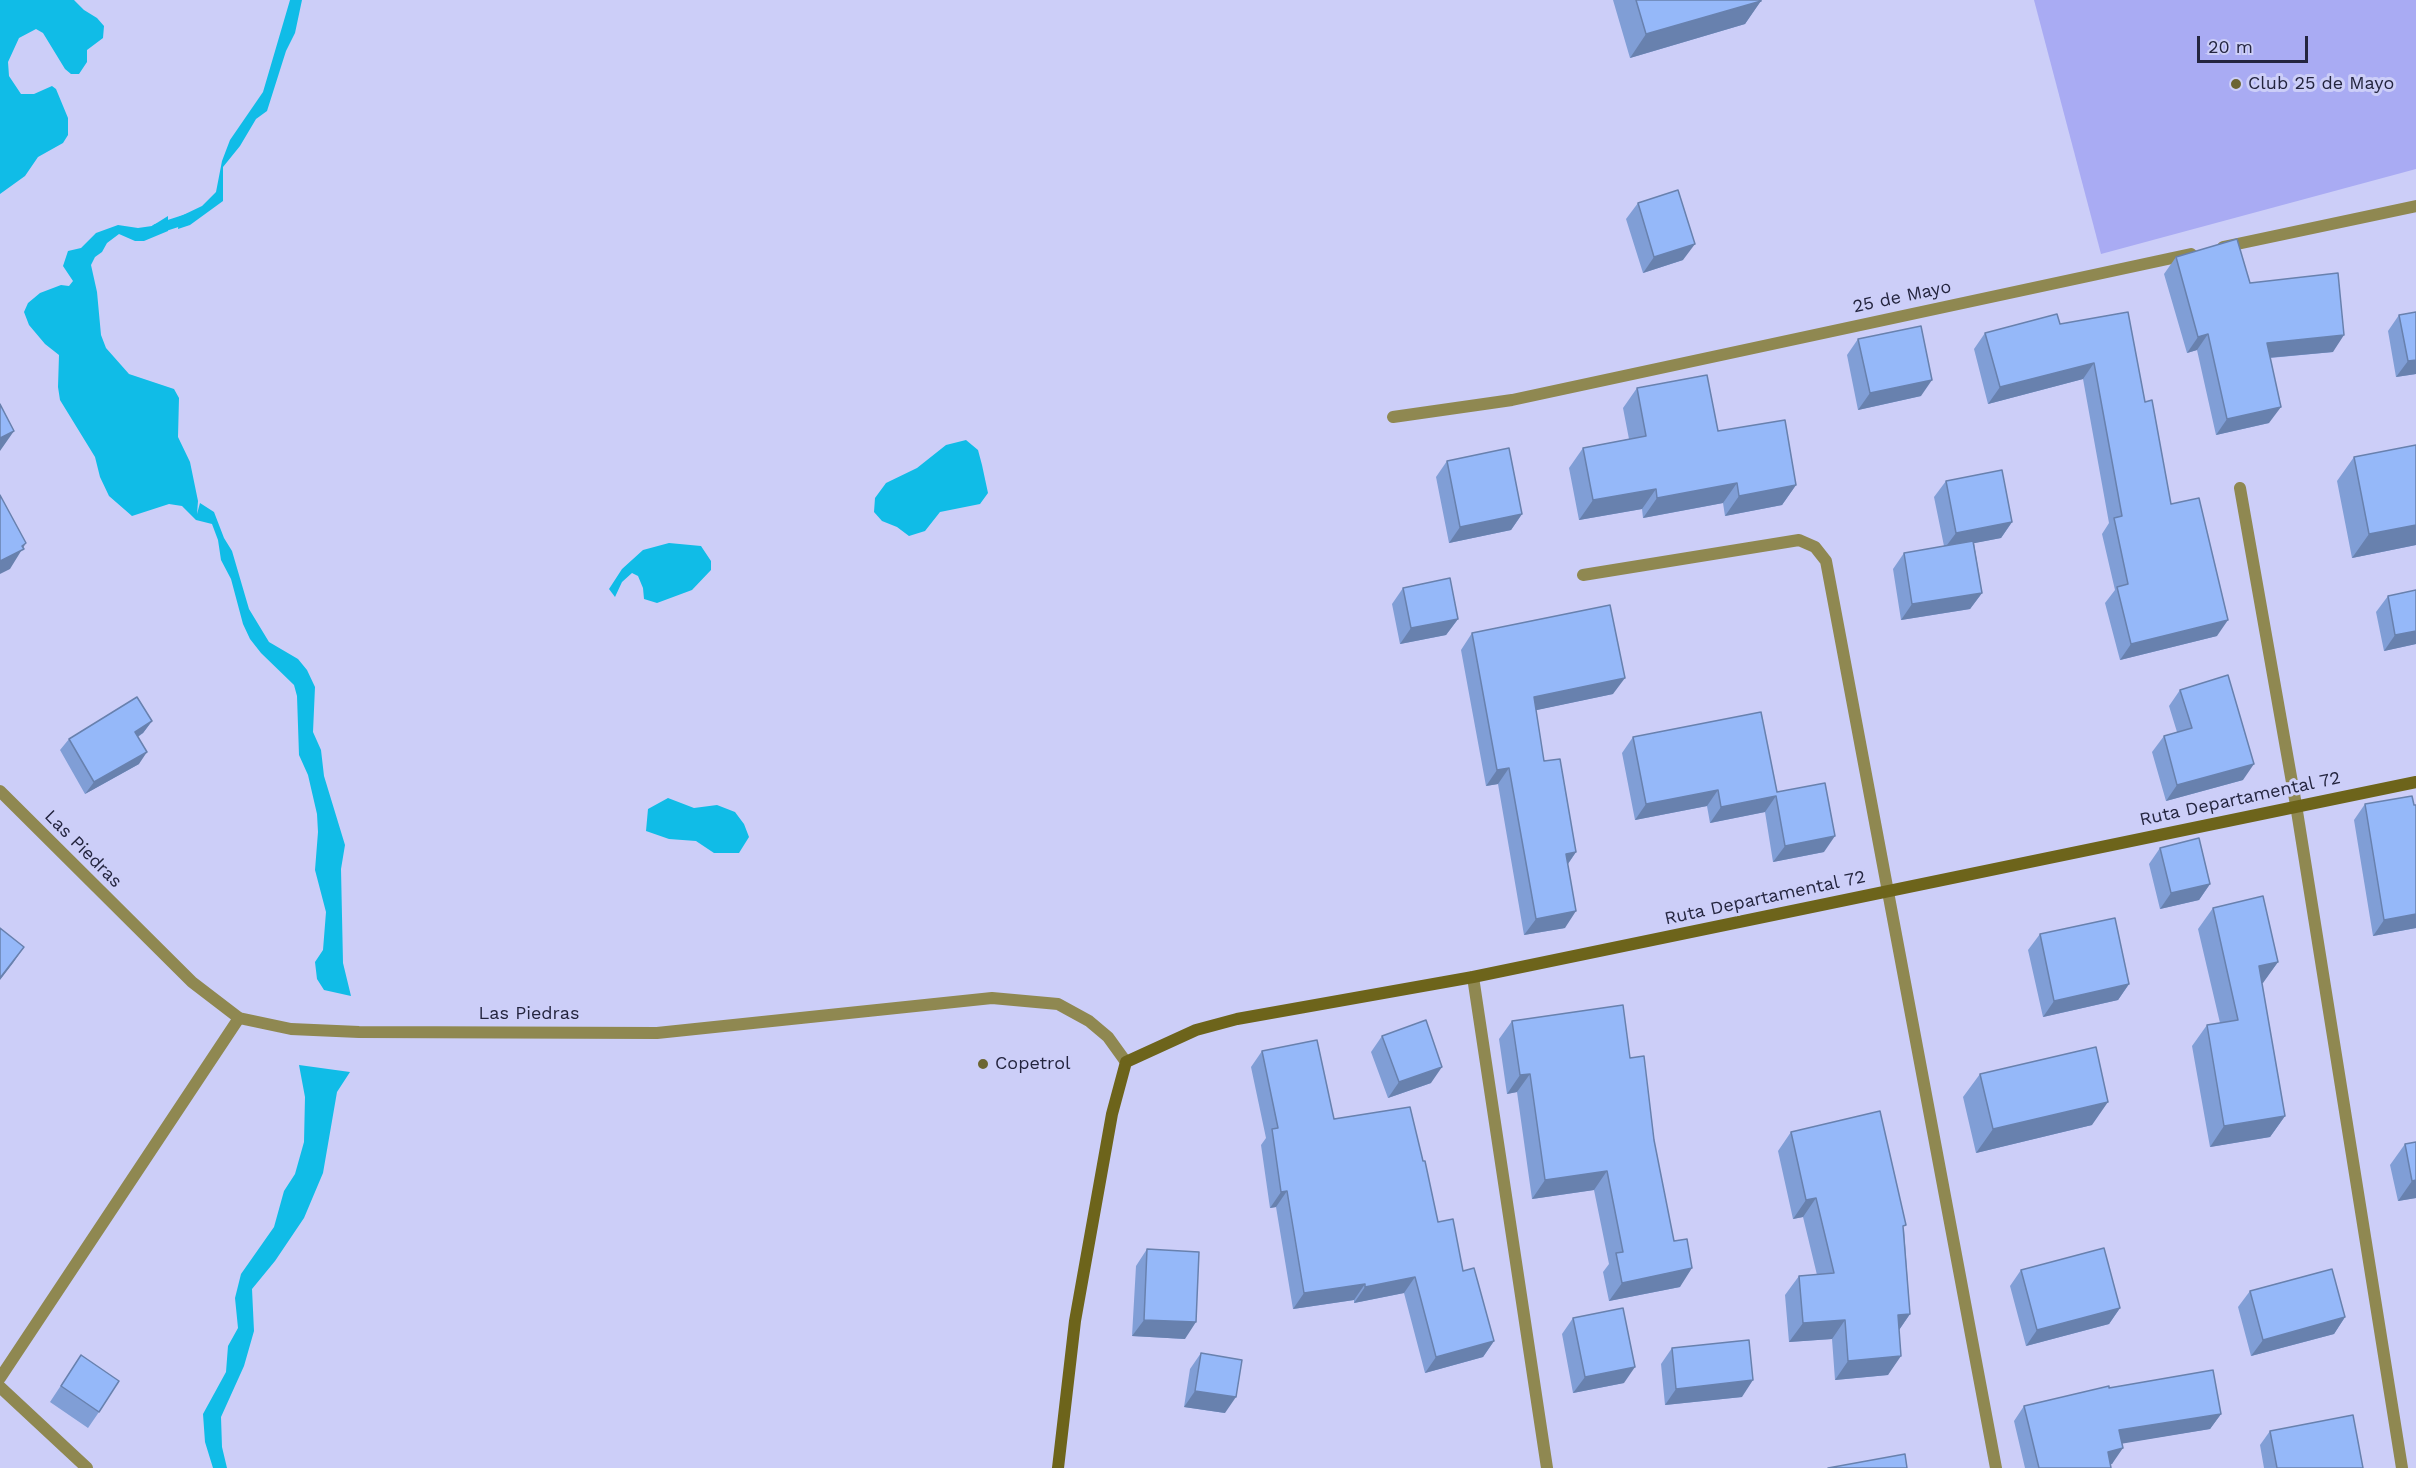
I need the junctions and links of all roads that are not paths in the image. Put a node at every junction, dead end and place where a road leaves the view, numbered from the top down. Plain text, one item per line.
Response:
1 (2416, 206) edge
2 (1393, 417) dead end
3 (2240, 488) dead end
4 (1583, 575) dead end
5 (2416, 782) edge
6 (0, 791) edge
7 (2296, 805) junction
8 (1887, 891) junction
9 (1473, 977) junction
10 (239, 1018) junction
11 (1126, 1062) junction
12 (0, 1378) edge
13 (0, 1387) edge
14 (87, 1468) edge
15 (1058, 1468) edge
16 (1547, 1468) edge
17 (1996, 1468) edge
18 (2402, 1468) edge

1 - 2 street, 25 de Mayo
3 - 7 street
4 - 8 street
5 - 7 main road, Ruta Departamental 72
6 - 10 street, Las Piedras
7 - 8 main road, Ruta Departamental 72
7 - 18 street
8 - 9 main road, Ruta Departamental 72
8 - 17 street
9 - 11 main road, Ruta Departamental 72
9 - 16 street
10 - 11 street, Las Piedras
10 - 12 street
11 - 15 main road
13 - 14 street

